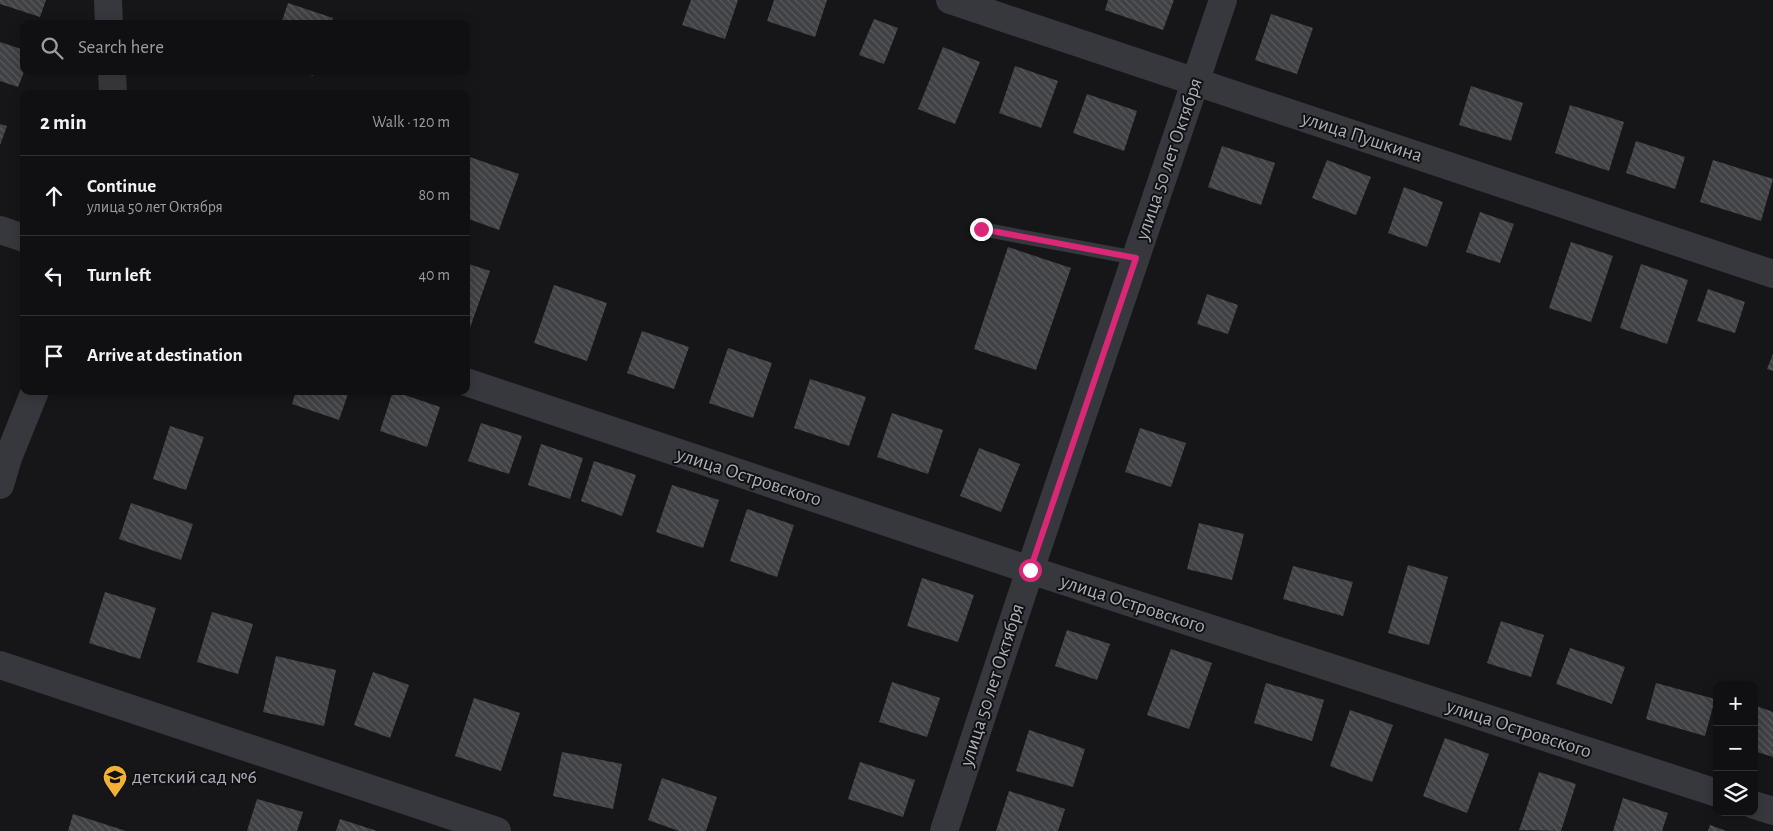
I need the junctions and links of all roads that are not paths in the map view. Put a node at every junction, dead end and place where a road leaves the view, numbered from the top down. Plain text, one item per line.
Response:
1 (108, 0) edge
2 (950, 0) edge
3 (1223, 0) edge
4 (110, 20) edge
5 (112, 75) edge
6 (1195, 82) junction
7 (113, 90) edge
8 (981, 229) dead end
9 (0, 230) edge
10 (20, 237) edge
11 (1136, 258) junction
12 (1773, 274) edge
13 (470, 383) edge
14 (33, 395) edge
15 (0, 485) edge
16 (1030, 570) junction
17 (0, 665) edge
18 (1713, 792) edge
19 (1758, 806) edge
20 (1773, 811) edge
21 (496, 831) edge
22 (944, 831) edge

1 - 4 street
2 - 6 street, улица Пушкина
3 - 6 street, улица 50 лет Октября
5 - 7 street
6 - 11 street, улица 50 лет Октября
6 - 12 street, улица Пушкина
8 - 11 lane
9 - 10 street
11 - 16 street, улица 50 лет Октября
13 - 16 street, улица Островского
14 - 15 street
16 - 18 street, улица Островского
16 - 22 street, улица 50 лет Октября
17 - 21 street
19 - 20 street

